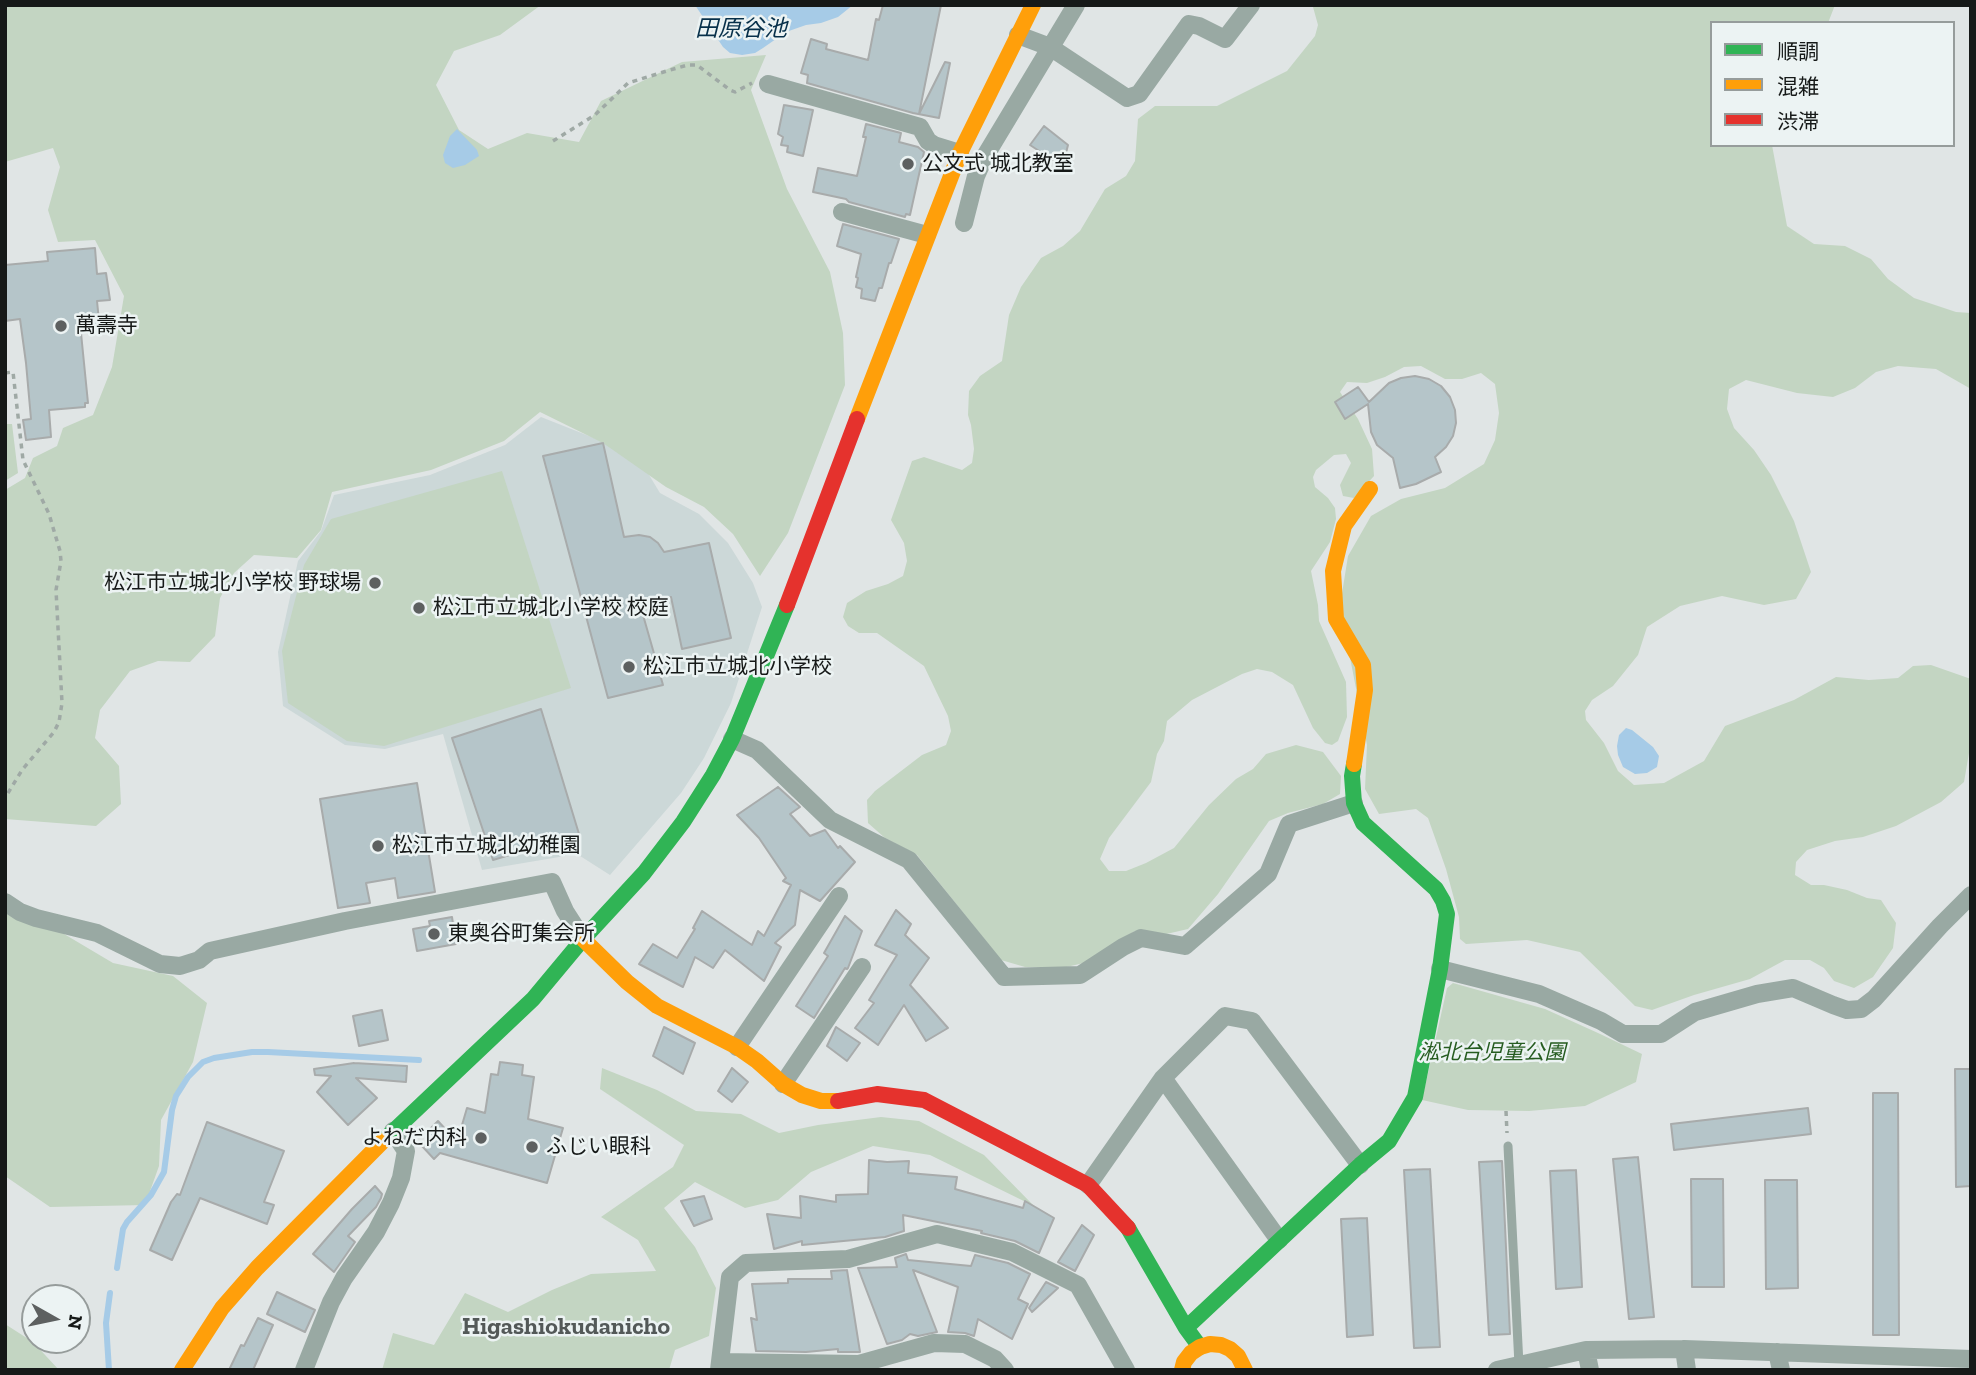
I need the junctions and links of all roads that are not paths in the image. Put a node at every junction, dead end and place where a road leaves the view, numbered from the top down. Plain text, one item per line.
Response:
1 (1033, 5) edge
2 (1076, 5) edge
3 (1251, 5) edge
4 (1018, 35) junction
5 (1050, 47) junction
6 (768, 84) road end
7 (960, 153) junction
8 (842, 212) dead end
9 (964, 223) dead end
10 (927, 235) junction
11 (1370, 489) dead end
12 (732, 739) junction
13 (1354, 803) junction
14 (1971, 895) edge
15 (839, 896) dead end
16 (5, 902) edge
17 (583, 939) junction
18 (862, 967) dead end
19 (1440, 969) junction
20 (737, 1046) junction
21 (1163, 1078) junction
22 (783, 1084) junction
23 (393, 1130) junction
24 (1507, 1146) road end
25 (1360, 1165) junction
26 (1088, 1185) junction
27 (1279, 1240) junction
28 (1186, 1328) junction
29 (1200, 1347) junction
30 (1684, 1349) junction
31 (1586, 1350) junction
32 (1779, 1361) edge
33 (1877, 1362) edge
34 (1969, 1362) edge
35 (1519, 1365) junction
36 (720, 1366) edge
37 (182, 1370) edge
38 (304, 1370) edge
39 (1005, 1370) edge
40 (1126, 1370) edge
41 (1182, 1370) edge
42 (1245, 1370) edge
43 (1497, 1370) edge
44 (1590, 1370) edge
45 (1687, 1370) edge

1 - 4 street
2 - 5 street
3 - 5 street
4 - 5 street
4 - 7 street
5 - 9 street
6 - 7 street
7 - 10 street
8 - 10 street
10 - 12 street
11 - 13 street
12 - 13 street
12 - 17 street
13 - 19 street
14 - 19 street
15 - 20 street
16 - 17 street
17 - 20 street
17 - 23 street
18 - 22 street
19 - 25 street
20 - 22 street
21 - 25 street
21 - 26 street
21 - 27 street
22 - 26 street
23 - 37 street
23 - 38 street
24 - 35 lane
25 - 27 street
26 - 28 street
27 - 28 street
28 - 29 street
29 - 41 street
29 - 42 street
30 - 31 street
30 - 32 street
30 - 45 street
31 - 35 street
31 - 44 street
32 - 33 street
33 - 34 street
35 - 43 street
36 - 39 street
36 - 40 street

